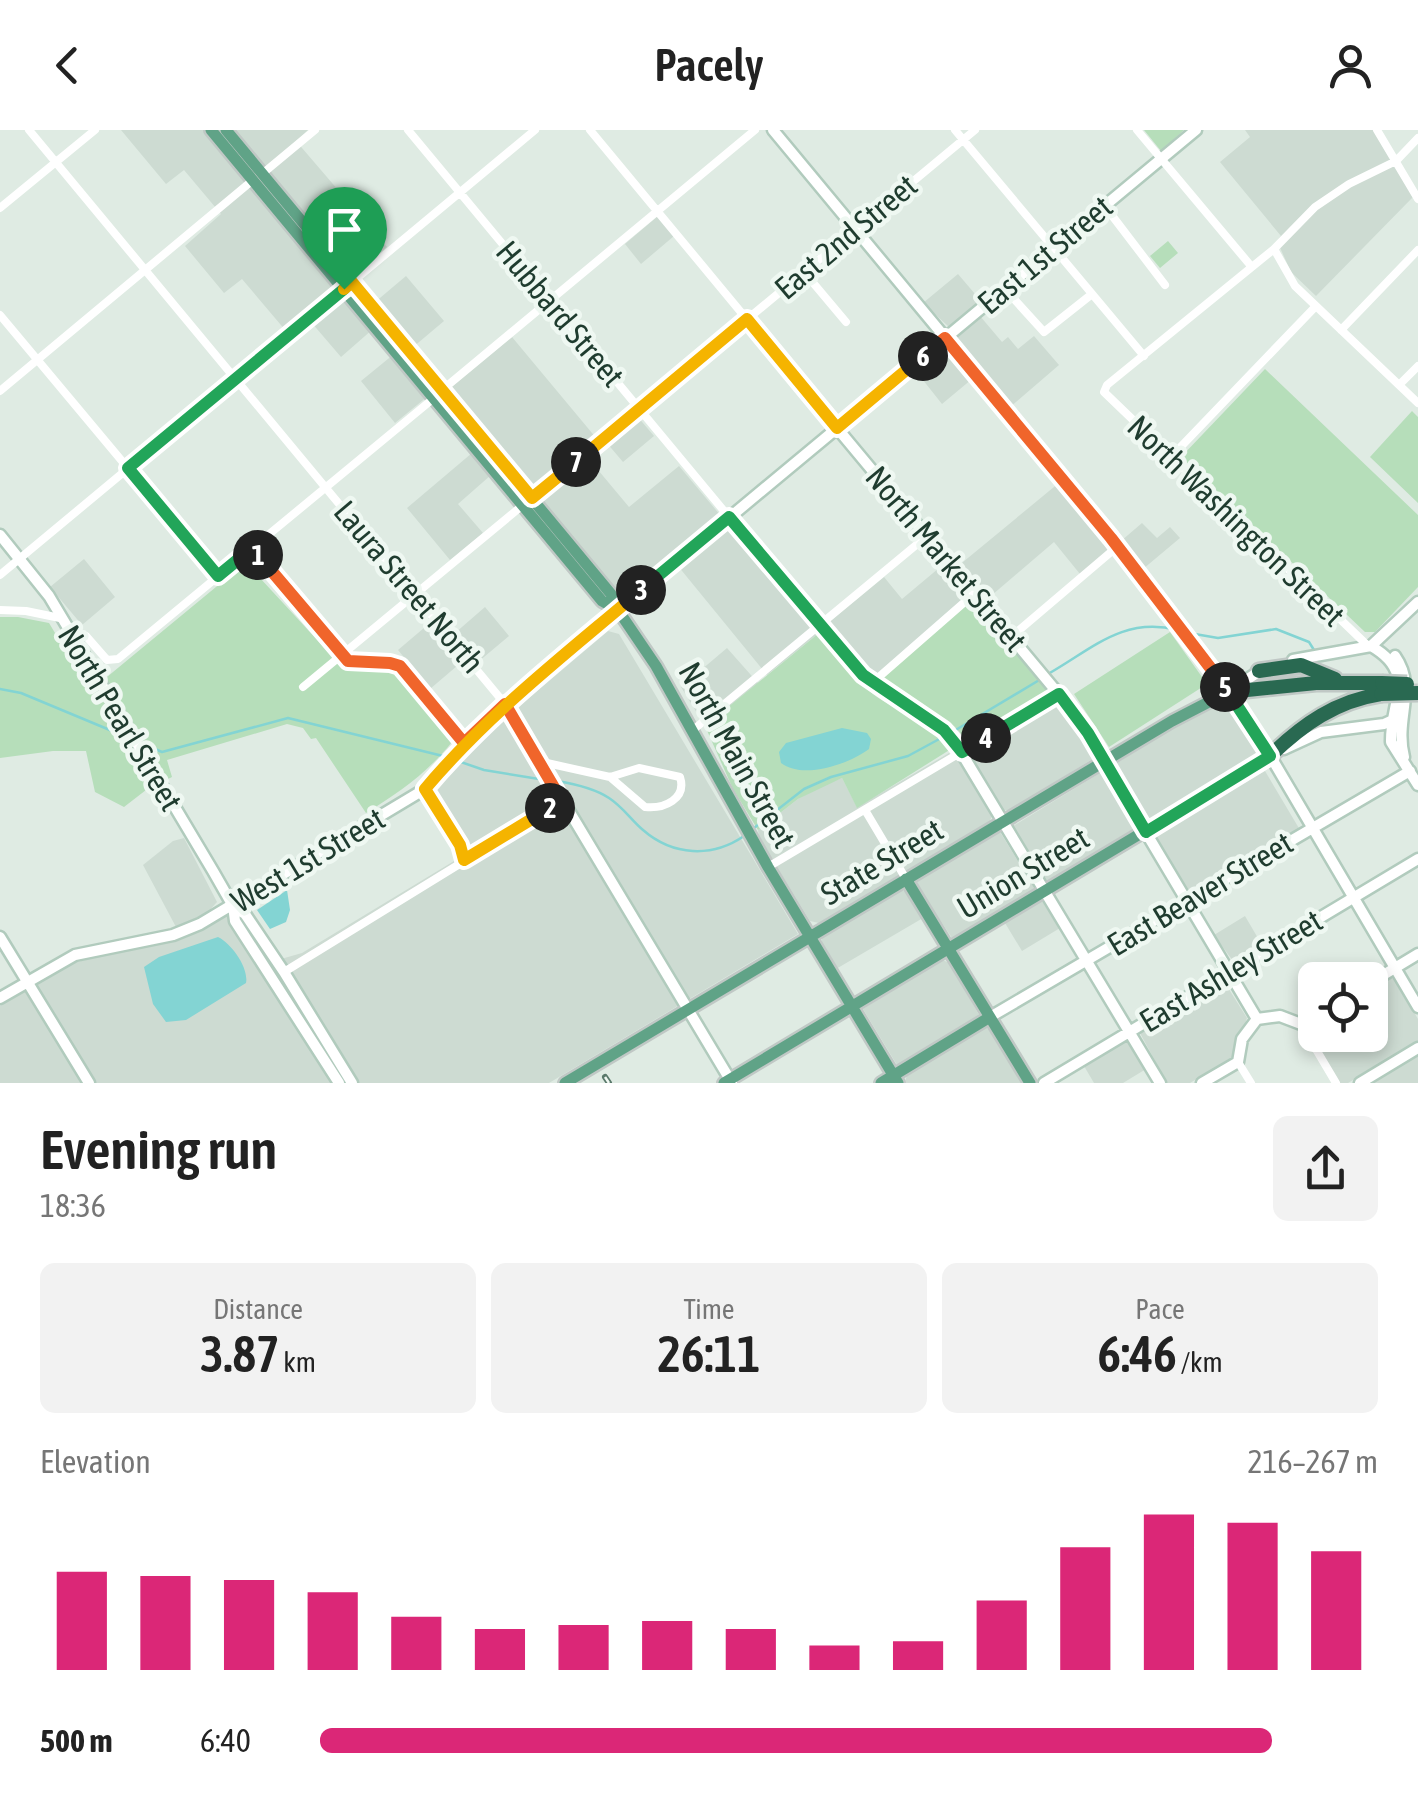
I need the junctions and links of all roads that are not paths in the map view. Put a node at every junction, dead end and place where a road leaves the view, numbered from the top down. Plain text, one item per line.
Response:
1 (29, 130) edge
2 (95, 130) edge
3 (212, 130) edge
4 (226, 130) edge
5 (315, 130) edge
6 (408, 130) edge
7 (535, 130) edge
8 (590, 130) edge
9 (755, 130) edge
10 (774, 130) edge
11 (955, 130) edge
12 (975, 130) edge
13 (1137, 130) edge
14 (1196, 130) edge
15 (1376, 130) edge
16 (1418, 138) edge
17 (963, 140) junction
18 (1162, 158) junction
19 (1396, 161) junction
20 (56, 162) junction
21 (258, 177) junction
22 (460, 192) junction
23 (1418, 199) edge
24 (1104, 205) junction
25 (0, 208) edge
26 (658, 211) junction
27 (855, 229) junction
28 (1053, 248) junction
29 (1274, 249) junction
30 (1418, 250) edge
31 (1252, 266) junction
32 (146, 270) junction
33 (804, 272) junction
34 (348, 286) junction
35 (1165, 286) dead end
36 (1004, 288) junction
37 (1092, 294) junction
38 (550, 301) junction
39 (1316, 306) junction
40 (0, 314) edge
41 (747, 319) junction
42 (846, 322) dead end
43 (1341, 330) junction
44 (945, 338) junction
45 (1144, 356) junction
46 (38, 360) junction
47 (1418, 366) edge
48 (236, 379) junction
49 (1399, 386) junction
50 (0, 392) edge
51 (438, 394) junction
52 (1418, 404) edge
53 (640, 409) junction
54 (837, 428) junction
55 (1170, 458) junction
56 (128, 468) junction
57 (325, 487) junction
58 (528, 502) junction
59 (729, 517) junction
60 (0, 535) edge
61 (927, 536) junction
62 (1118, 546) junction
63 (252, 548) junction
64 (20, 558) junction
65 (0, 575) edge
66 (218, 576) junction
67 (975, 593) junction
68 (416, 594) junction
69 (1418, 602) edge
70 (0, 610) edge
71 (618, 610) junction
72 (60, 618) junction
73 (820, 625) junction
74 (72, 637) junction
75 (1010, 637) junction
76 (1372, 646) junction
77 (342, 656) junction
78 (1259, 671) junction
79 (1346, 682) junction
80 (872, 683) junction
81 (1418, 684) edge
82 (303, 687) dead end
83 (1382, 688) junction
84 (1228, 692) junction
85 (1418, 692) edge
86 (1059, 694) junction
87 (505, 704) junction
88 (1407, 708) junction
89 (1394, 720) junction
90 (1357, 728) junction
91 (692, 730) junction
92 (460, 747) junction
93 (1394, 750) junction
94 (962, 752) junction
95 (1270, 756) junction
96 (538, 761) junction
97 (1104, 762) junction
98 (1410, 771) junction
99 (610, 777) junction
100 (1418, 785) edge
101 (425, 789) junction
102 (562, 801) junction
103 (864, 810) junction
104 (1003, 822) junction
105 (1312, 828) junction
106 (1146, 832) junction
107 (1418, 859) edge
108 (464, 860) junction
109 (768, 867) junction
110 (906, 879) junction
111 (1045, 892) junction
112 (1353, 898) junction
113 (1188, 902) junction
114 (232, 906) junction
115 (810, 936) junction
116 (0, 937) edge
117 (948, 949) junction
118 (1418, 954) edge
119 (1086, 960) junction
120 (1394, 968) junction
121 (284, 972) junction
122 (1229, 972) junction
123 (1388, 972) edge
124 (27, 982) junction
125 (0, 998) edge
126 (852, 1006) junction
127 (1418, 1008) edge
128 (688, 1010) junction
129 (990, 1017) junction
130 (1257, 1020) junction
131 (1298, 1023) edge
132 (1130, 1032) junction
133 (1418, 1048) edge
134 (1318, 1052) edge
135 (1238, 1062) junction
136 (896, 1079) edge
137 (729, 1082) edge
138 (89, 1083) edge
139 (339, 1083) edge
140 (352, 1083) edge
141 (566, 1083) edge
142 (881, 1083) edge
143 (1030, 1083) edge
144 (1044, 1083) edge
145 (1160, 1083) edge
146 (1202, 1083) edge
147 (1250, 1083) edge
148 (1336, 1083) edge
149 (1360, 1083) edge

1 - 20 street, Laura Street North
2 - 20 street
3 - 21 main road, North Main Street
4 - 21 main road, North Main Street
5 - 21 street
6 - 22 street, Hubbard Street
7 - 22 street
8 - 26 street, North Market Street
9 - 26 street
10 - 27 street
11 - 17 street
12 - 17 street, East 2nd Street
13 - 18 street
14 - 18 street, East 1st Street
15 - 19 street
16 - 19 street
17 - 27 street, East 2nd Street
17 - 28 street
18 - 24 street, East 1st Street
18 - 31 street
19 - 23 street
19 - 29 street
20 - 25 street
20 - 32 street, Laura Street North
21 - 32 street
21 - 34 main road, North Main Street
22 - 34 street
22 - 38 street, Hubbard Street
24 - 28 street, East 1st Street
24 - 35 street
26 - 38 street
26 - 41 street, North Market Street
27 - 33 street, East 2nd Street
27 - 44 street
28 - 36 street, East 1st Street
28 - 37 street
29 - 31 street
29 - 39 street
30 - 43 street
31 - 45 street
32 - 46 street
32 - 48 street, Laura Street North
33 - 41 street, East 2nd Street
33 - 42 street
34 - 48 street
34 - 51 main road, North Main Street
36 - 37 street
36 - 44 street, East 1st Street
37 - 45 street
38 - 51 street
38 - 53 street, Hubbard Street
39 - 43 street
39 - 55 street
40 - 46 street
41 - 53 street, East 2nd Street
41 - 54 street, North Market Street
43 - 49 street
44 - 54 street, East 1st Street
44 - 62 street
45 - 55 street, North Washington Street
46 - 50 street
46 - 56 street
47 - 49 street
48 - 56 street
48 - 57 street, Laura Street North
49 - 52 street
51 - 57 street
51 - 58 main road, North Main Street
53 - 58 street, East 2nd Street
53 - 59 street, Hubbard Street
54 - 59 street, East 1st Street
54 - 61 street, North Market Street
55 - 76 street, North Washington Street
56 - 64 street
56 - 66 street
57 - 63 street
57 - 68 street, Laura Street North
58 - 68 street, East 2nd Street
58 - 71 main road, North Main Street
59 - 71 street, East 1st Street
59 - 73 street, Hubbard Street
60 - 64 street, North Pearl Street
61 - 67 street, North Market Street
61 - 73 street
62 - 75 street
62 - 84 street
63 - 66 street
63 - 77 street
64 - 65 street
64 - 72 street, North Pearl Street
66 - 74 street
67 - 75 street, North Market Street
67 - 80 street
68 - 77 street, East 2nd Street
68 - 87 street, Laura Street North
69 - 76 street
70 - 72 street
71 - 87 street, West 1st Street
71 - 91 main road, North Main Street
72 - 74 street, North Pearl Street
73 - 80 street, Hubbard Street
73 - 91 street
74 - 114 street, North Pearl Street
75 - 86 street, North Market Street
76 - 78 street
76 - 88 street, North Washington Street
76 - 89 street, North Washington Street
77 - 82 street, East 2nd Street
77 - 92 street
78 - 79 highway
78 - 84 street
79 - 83 highway
79 - 84 highway
80 - 94 street, Hubbard Street
81 - 83 highway, bridge
83 - 85 highway, bridge
83 - 95 highway
84 - 95 street
84 - 97 main road, State Street
86 - 94 street
86 - 97 street, North Market Street
87 - 92 street, West 1st Street
87 - 96 street, Laura Street North
88 - 89 street
88 - 98 street, North Washington Street
89 - 90 street, Union Street
89 - 93 street, North Washington Street
90 - 93 street
90 - 95 street, Union Street
91 - 109 main road, North Main Street
92 - 101 street, West 1st Street
93 - 98 street, North Washington Street
94 - 103 street
94 - 104 street, Hubbard Street
95 - 105 street
95 - 106 main road, Union Street
96 - 99 street
96 - 102 street, Laura Street North
97 - 104 main road, State Street
97 - 106 street, North Market Street
98 - 100 street, North Washington Street
98 - 105 street, East Beaver Street
99 - 99 street
101 - 108 street
101 - 114 street, West 1st Street
102 - 108 street
102 - 128 street, Laura Street North
103 - 109 street
103 - 110 street
104 - 110 main road, State Street
104 - 111 street, Hubbard Street
105 - 112 street
105 - 113 street, East Beaver Street
106 - 111 main road, Union Street
106 - 113 street, North Market Street
107 - 112 street, East Ashley Street
108 - 121 street
109 - 115 main road, North Main Street
110 - 115 main road, State Street
110 - 117 main road
111 - 117 main road, Union Street
111 - 119 street, Hubbard Street
112 - 120 street
112 - 122 street, East Ashley Street
113 - 119 street, East Beaver Street
113 - 122 street, North Market Street
114 - 121 street, North Pearl Street
114 - 124 street, West 1st Street
114 - 139 street, North Pearl Street
115 - 126 main road, North Main Street
115 - 128 main road, State Street
116 - 124 street
117 - 126 main road, Union Street
117 - 129 main road
118 - 120 street
119 - 129 street, East Beaver Street
119 - 132 street, Hubbard Street
120 - 123 street
120 - 127 street
121 - 140 street, North Pearl Street
122 - 130 street, North Market Street
122 - 132 street, East Ashley Street
124 - 125 street, West 1st Street
124 - 138 street
126 - 136 main road, North Main Street
126 - 137 main road, Union Street
128 - 137 street, Laura Street North
128 - 141 main road, State Street
129 - 136 main road
129 - 143 main road
130 - 131 street
130 - 135 street
132 - 144 street, East Ashley Street
132 - 145 street, Hubbard Street
133 - 149 street
134 - 148 street
135 - 146 street
135 - 147 street
136 - 142 main road

